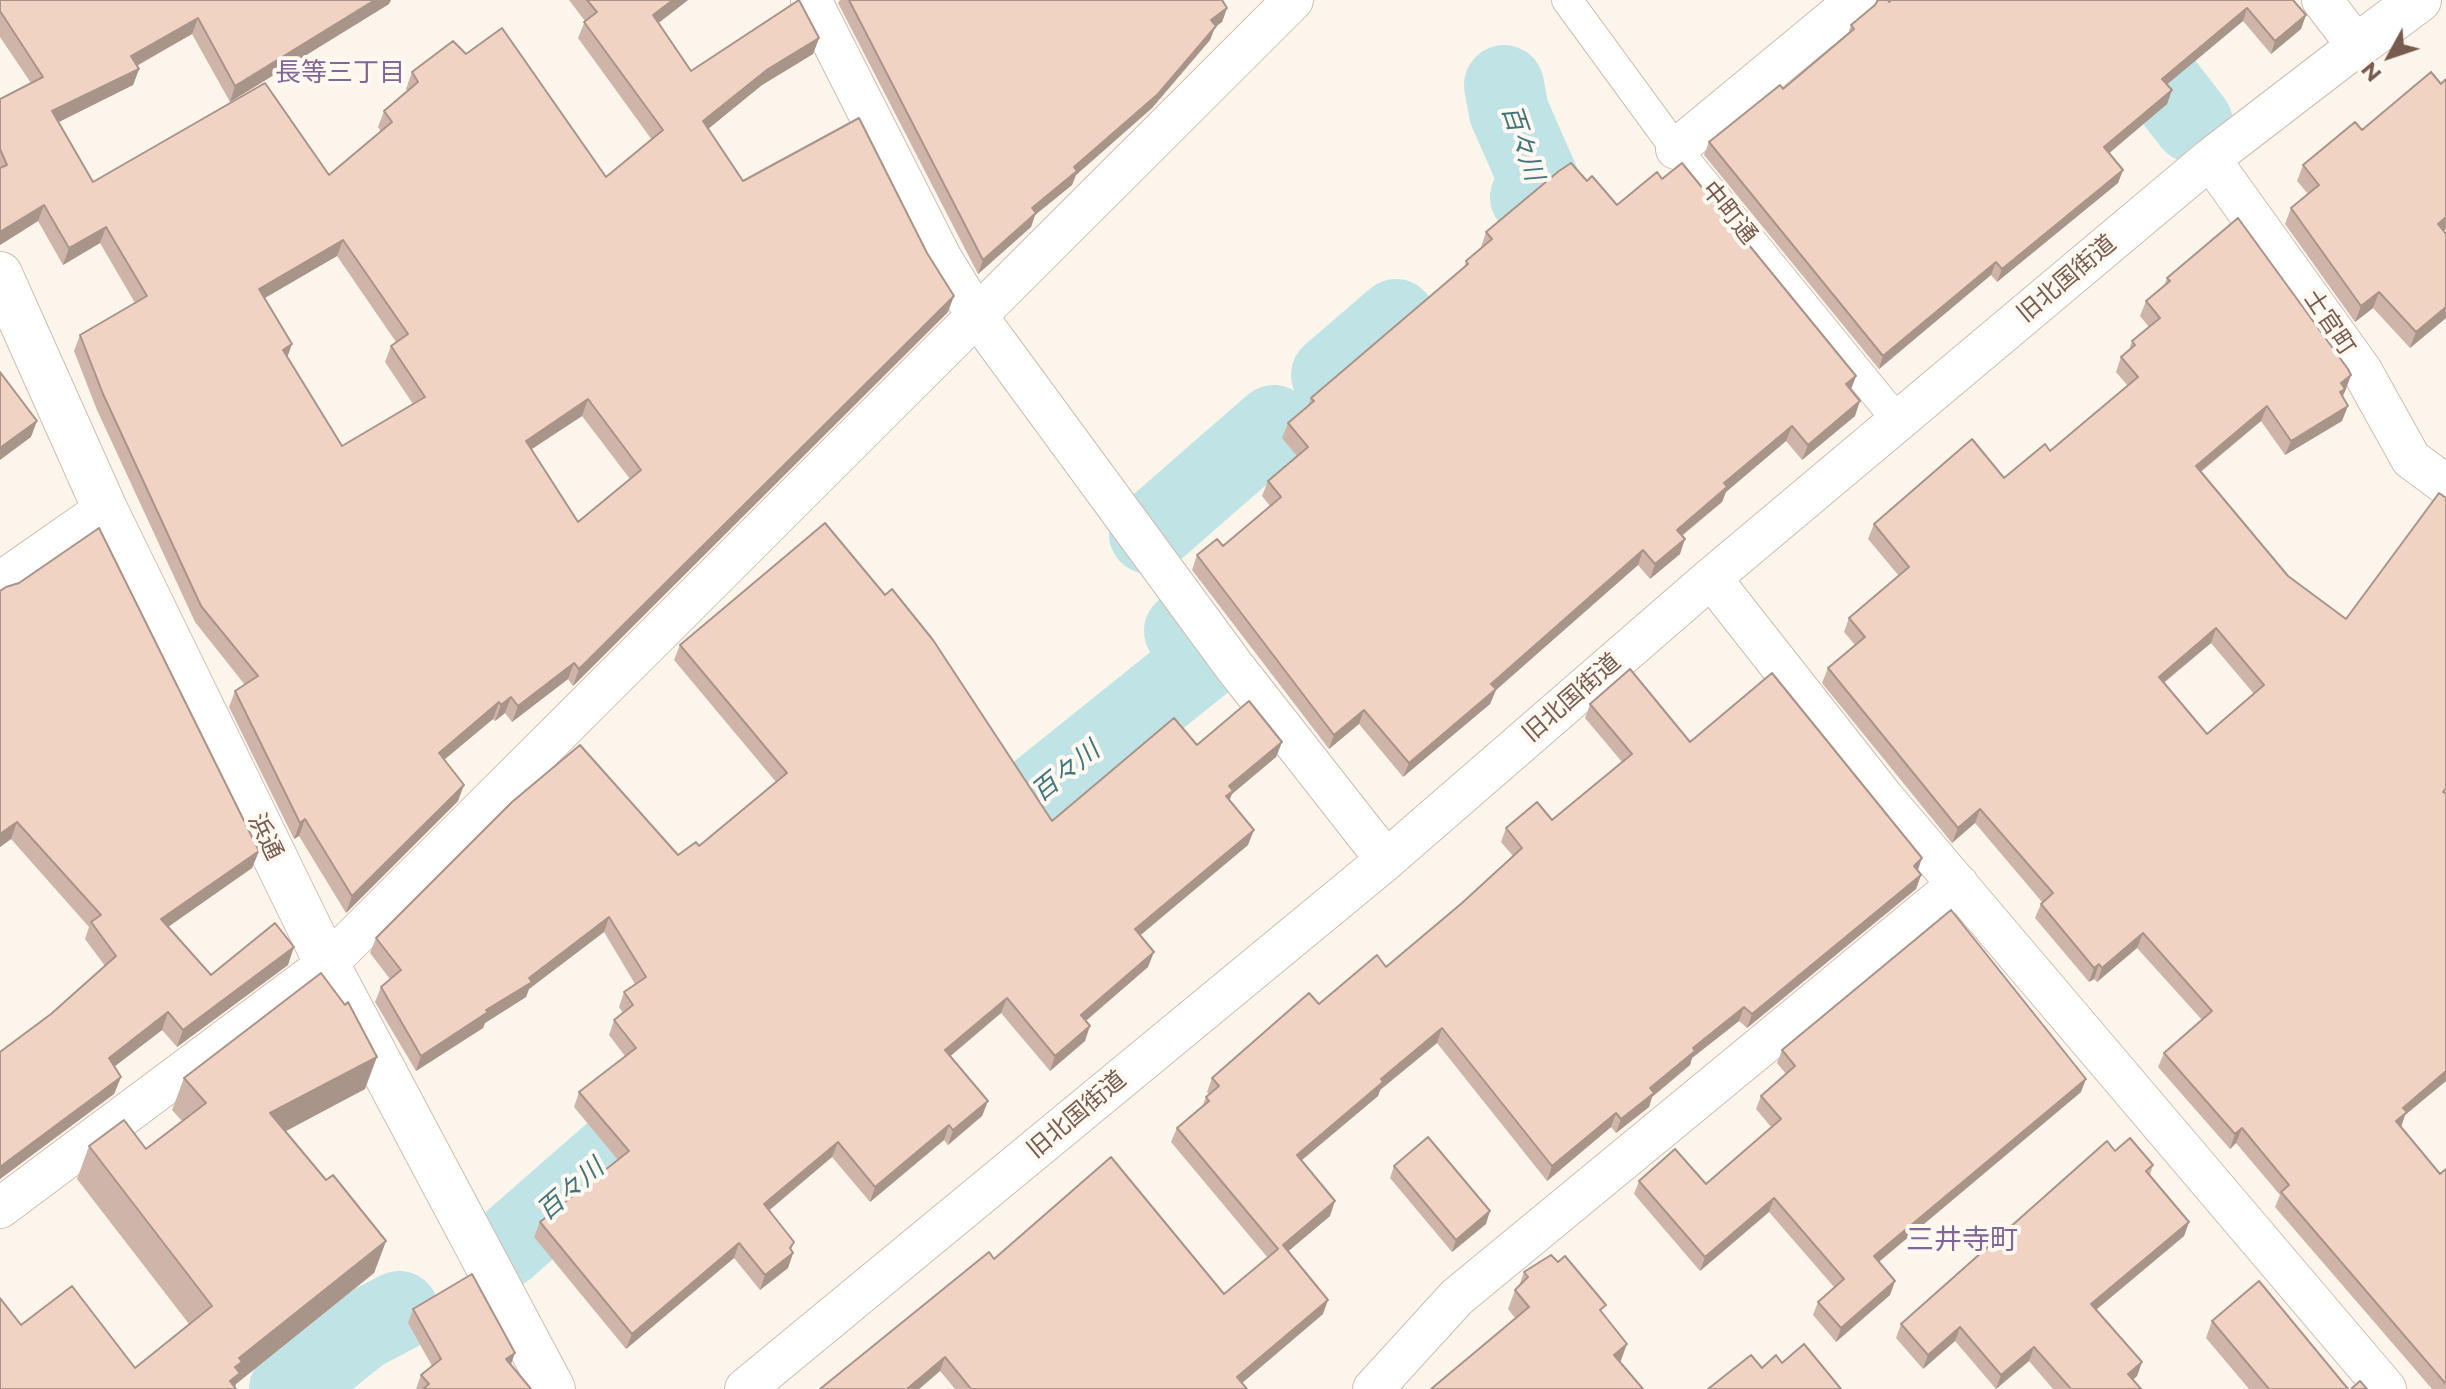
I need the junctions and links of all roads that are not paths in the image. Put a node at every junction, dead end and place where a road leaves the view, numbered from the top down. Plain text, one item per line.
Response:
1 (811, 0) edge
2 (1293, 0) edge
3 (1567, 0) edge
4 (1856, 0) edge
5 (2322, 0) edge
6 (2419, 0) edge
7 (2357, 46) junction
8 (1676, 149) junction
9 (2210, 159) junction
10 (0, 274) edge
11 (977, 316) junction
12 (1898, 421) junction
13 (2446, 485) edge
14 (105, 509) junction
15 (1711, 578) junction
16 (0, 582) edge
17 (1386, 860) junction
18 (1958, 884) junction
19 (327, 964) junction
20 (0, 1208) edge
21 (553, 1389) edge
22 (745, 1389) edge
23 (1373, 1389) edge
24 (2386, 1389) edge

1 - 11 street
2 - 11 street
3 - 8 street, 中町通
4 - 8 street
5 - 7 street
6 - 7 street
7 - 9 street, 旧北国街道
8 - 12 street, 中町通
9 - 12 street, 旧北国街道
9 - 13 street, 士官町
10 - 14 street, 浜通
11 - 17 street
11 - 19 street
12 - 15 street, 旧北国街道
14 - 16 street
14 - 19 street, 浜通
15 - 17 street, 旧北国街道
15 - 18 street
17 - 22 street, 旧北国街道
18 - 23 street
18 - 24 street
19 - 20 street
19 - 21 street, 浜通

